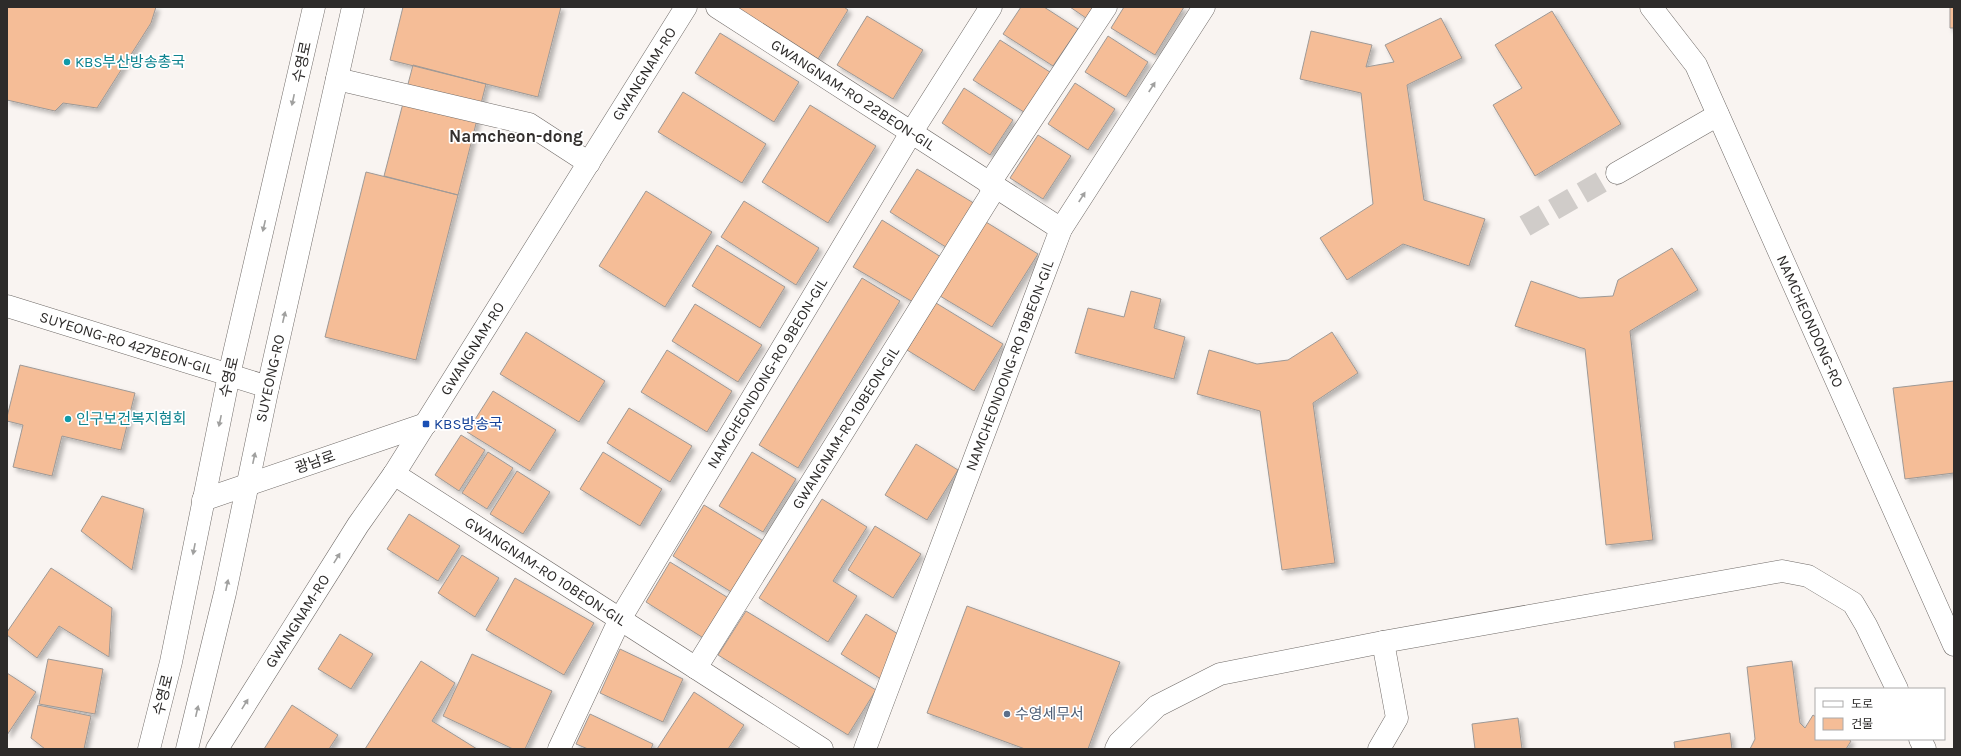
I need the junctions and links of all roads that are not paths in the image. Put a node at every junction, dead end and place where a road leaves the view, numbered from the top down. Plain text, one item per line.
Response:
1 (314, 7) edge
2 (353, 7) edge
3 (686, 7) edge
4 (717, 7) edge
5 (991, 7) edge
6 (1106, 7) edge
7 (1204, 7) edge
8 (1651, 7) edge
9 (337, 79) junction
10 (1718, 116) junction
11 (911, 133) junction
12 (589, 163) junction
13 (1618, 173) tunnel mouth
14 (992, 186) junction
15 (1061, 229) junction
16 (7, 306) edge
17 (229, 375) junction
18 (268, 387) junction
19 (426, 424) junction
20 (394, 474) junction
21 (248, 484) junction
22 (204, 500) junction
23 (620, 619) junction
24 (1383, 642) junction
25 (1954, 645) edge
26 (696, 668) junction
27 (1897, 688) edge
28 (1920, 740) edge
29 (149, 749) edge
30 (187, 749) edge
31 (217, 749) edge
32 (559, 749) edge
33 (822, 749) edge
34 (865, 749) edge
35 (1116, 749) edge
36 (1379, 749) edge
37 (1925, 749) edge

1 -> 17 street, 수영로
2 - 9 street, SUYEONG-RO
3 - 12 street, GWANGNAM-RO
4 - 11 street, GWANGNAM-RO 22BEON-GIL
5 - 11 street, NAMCHEONDONG-RO 9BEON-GIL
6 - 14 street
15 -> 7 street, NAMCHEONDONG-RO 19BEON-GIL
8 - 10 street, NAMCHEONDONG-RO
9 - 12 street
18 -> 9 street, SUYEONG-RO
10 - 13 street
10 - 25 street, NAMCHEONDONG-RO
11 - 14 street, GWANGNAM-RO 22BEON-GIL
11 - 23 street, NAMCHEONDONG-RO 9BEON-GIL
12 - 19 street, GWANGNAM-RO
14 - 15 street, GWANGNAM-RO 22BEON-GIL
14 - 26 street, GWANGNAM-RO 10BEON-GIL
15 - 34 street, NAMCHEONDONG-RO 19BEON-GIL
16 - 17 street, SUYEONG-RO 427BEON-GIL
17 - 18 street, SUYEONG-RO 427BEON-GIL
17 -> 22 street, 수영로
21 -> 18 street, SUYEONG-RO
19 - 20 street, GWANGNAM-RO
19 - 21 street, 광남로
20 - 23 street, GWANGNAM-RO 10BEON-GIL
31 -> 20 street, GWANGNAM-RO
21 - 22 street, 광남로
30 -> 21 street, SUYEONG-RO
22 -> 29 street, 수영로
23 - 26 street, GWANGNAM-RO 10BEON-GIL
23 - 32 street, NAMCHEONDONG-RO 9BEON-GIL
24 - 27 street
24 - 35 street
24 - 36 street
26 - 33 street, GWANGNAM-RO 10BEON-GIL
28 - 37 street

